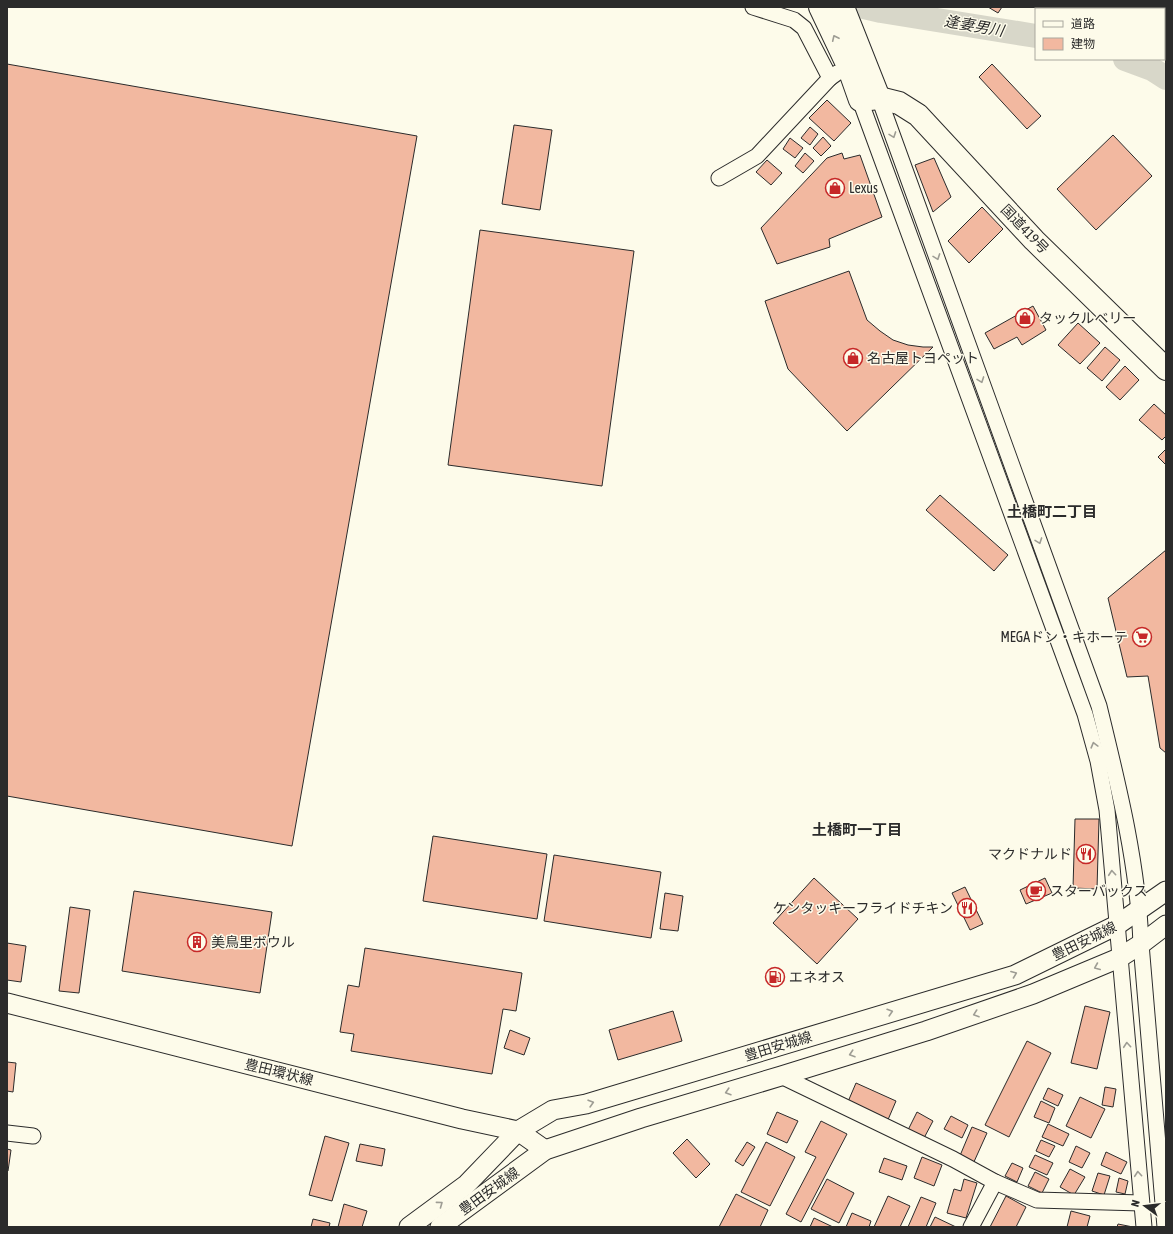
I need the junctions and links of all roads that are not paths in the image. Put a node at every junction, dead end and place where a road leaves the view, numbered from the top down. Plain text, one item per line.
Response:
1 (753, 7) edge
2 (834, 13) edge
3 (839, 72) junction
4 (870, 99) junction
5 (719, 178) dead end
6 (1166, 369) edge
7 (1166, 891) edge
8 (1140, 910) junction
9 (1166, 925) edge
10 (1117, 926) junction
11 (1141, 944) junction
12 (1119, 958) junction
13 (7, 1003) edge
14 (780, 1076) junction
15 (518, 1130) junction
16 (7, 1133) edge
17 (33, 1136) dead end
18 (545, 1150) junction
19 (996, 1182) junction
20 (1141, 1203) junction
21 (409, 1227) edge
22 (440, 1227) edge
23 (971, 1227) edge
24 (1144, 1227) edge
25 (1165, 1227) edge

1 - 3 street
3 -> 2 highway
2 - 4 highway
3 - 4 highway
3 - 5 street
4 - 6 highway, 国道419号
4 -> 8 street
10 -> 4 street
7 - 8 main road, 豊田安城線
8 - 10 main road, 豊田安城線
8 - 11 street
9 - 11 main road, 豊田安城線
10 - 12 street
15 -> 10 main road, 豊田安城線
11 - 12 main road, 豊田安城線
11 - 25 street
12 -> 14 main road, 豊田安城線
20 -> 12 street
13 - 15 main road, 豊田環状線
14 -> 18 main road, 豊田安城線
14 - 19 street
15 - 18 main road, 豊田環状線
21 -> 15 main road, 豊田安城線
16 - 17 street
18 - 22 main road, 豊田安城線
19 - 20 street
19 - 23 street
20 - 24 street

